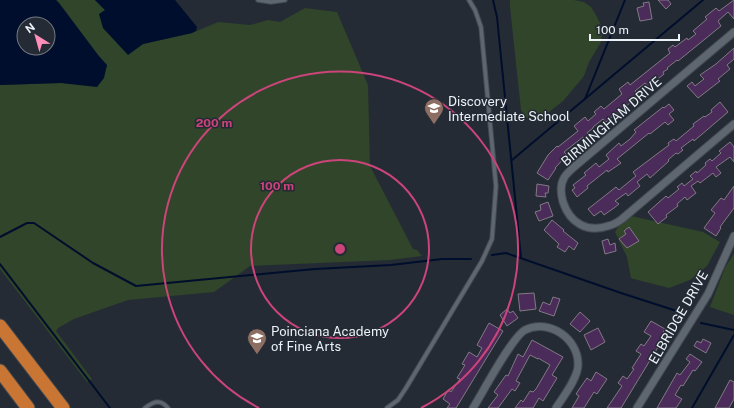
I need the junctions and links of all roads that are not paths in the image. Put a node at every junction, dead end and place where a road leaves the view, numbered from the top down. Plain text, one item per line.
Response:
1 (258, 0) edge
2 (285, 0) edge
3 (469, 0) edge
4 (734, 32) edge
5 (734, 124) edge
6 (734, 236) edge
7 (0, 326) edge
8 (0, 335) edge
9 (0, 371) edge
10 (147, 407) edge
11 (28, 408) edge
12 (53, 408) edge
13 (63, 408) edge
14 (168, 408) edge
15 (387, 408) edge
16 (473, 408) edge
17 (556, 408) edge
18 (637, 408) edge

1 - 2 lane
3 - 15 lane
4 - 5 street, BIRMINGHAM DRIVE
6 - 18 street, ELBRIDGE DRIVE
7 - 13 highway
8 - 12 highway
9 - 11 highway
10 - 14 lane
16 - 17 street

